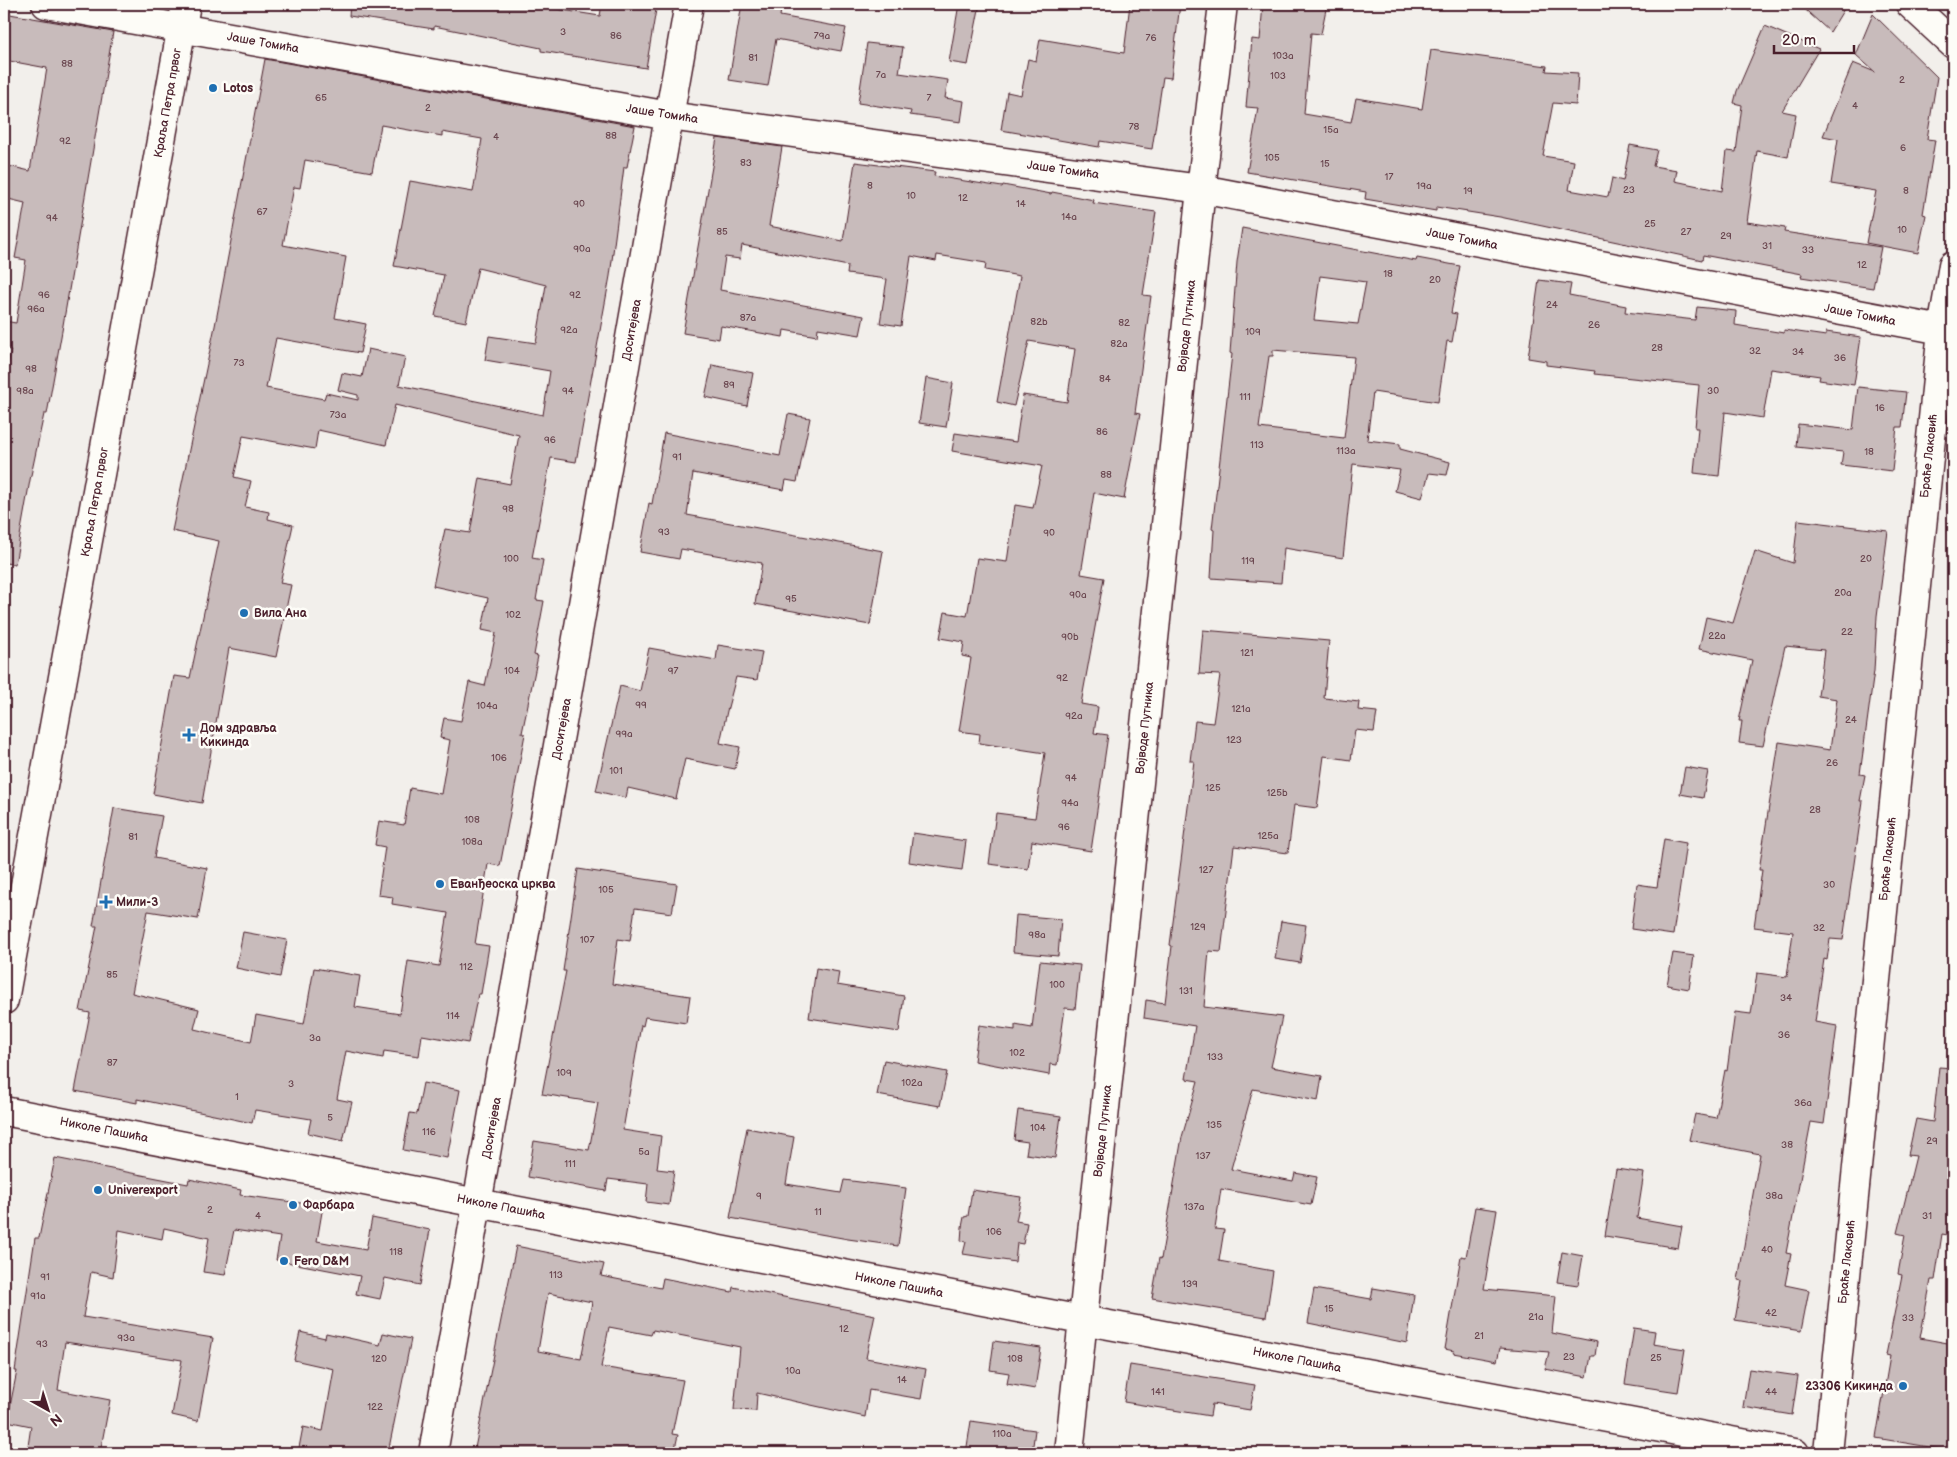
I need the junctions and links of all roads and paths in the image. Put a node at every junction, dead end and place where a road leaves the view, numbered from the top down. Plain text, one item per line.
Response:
1 (46, 4) edge
2 (689, 4) edge
3 (1223, 4) edge
4 (1910, 4) edge
5 (184, 16) edge
6 (1953, 44) edge
7 (669, 116) junction
8 (1201, 189) junction
9 (1953, 265) edge
10 (1942, 330) junction
11 (4, 1000) edge
12 (4, 1111) edge
13 (479, 1203) junction
14 (1083, 1320) junction
15 (434, 1453) edge
16 (1069, 1453) edge
17 (1795, 1453) edge
18 (1828, 1453) edge

1 - 5 street, Јаше Томића
2 - 7 street, Доситејева
3 - 8 street, Војводе Путника
4 - 6 street
5 - 7 street, Јаше Томића
5 - 11 street, Краља Петра првог
7 - 8 street, Јаше Томића
7 - 13 street, Доситејева
8 - 10 street, Јаше Томића
8 - 14 street, Војводе Путника
9 - 10 street, Браће Лаковић
10 - 18 street, Браће Лаковић
12 - 13 street, Николе Пашића
13 - 14 street, Николе Пашића
13 - 15 street, Доситејева
14 - 16 street, Војводе Путника
14 - 17 street, Николе Пашића

